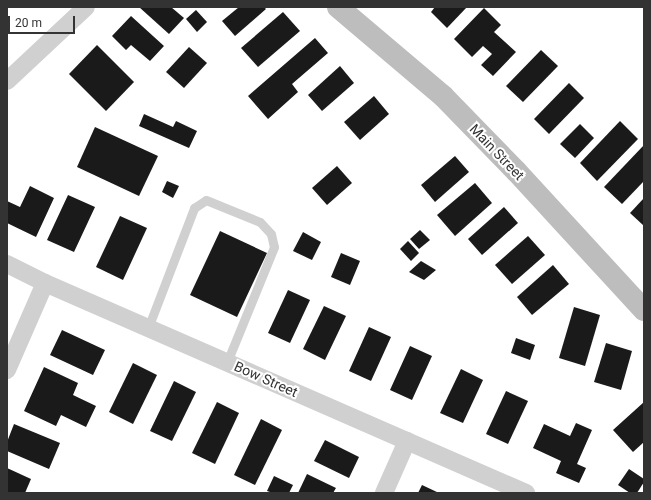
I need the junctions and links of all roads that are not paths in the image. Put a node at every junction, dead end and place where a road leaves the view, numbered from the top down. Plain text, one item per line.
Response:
1 (86, 7) edge
2 (338, 7) edge
3 (7, 81) edge
4 (7, 264) edge
5 (45, 283) junction
6 (644, 310) edge
7 (148, 328) junction
8 (227, 362) junction
9 (7, 370) edge
10 (407, 441) junction
11 (384, 493) edge
12 (526, 493) edge

1 - 3 street
2 - 6 street, Main Street
4 - 5 street, Bow Street
5 - 7 street, Bow Street
5 - 9 street
7 - 8 street, Bow Street
7 - 8 lane
8 - 10 street, Bow Street
10 - 11 street
10 - 12 street, Bow Street

